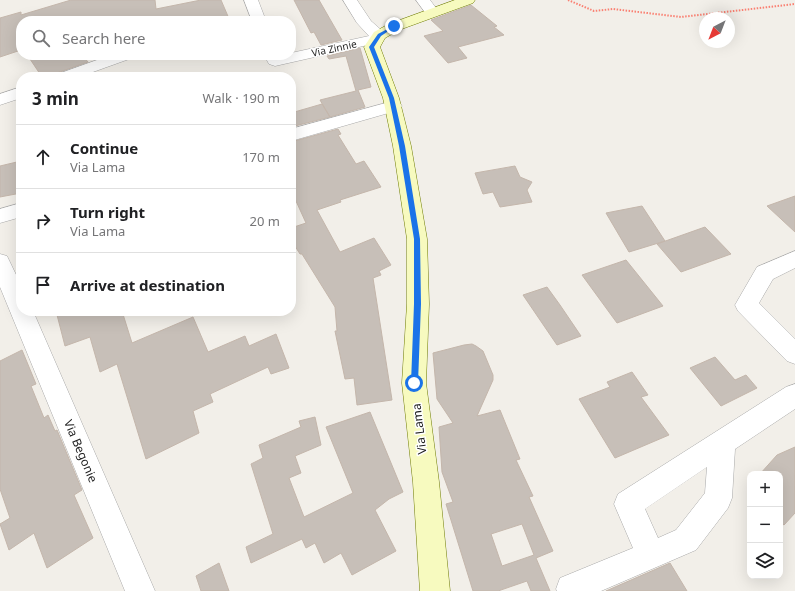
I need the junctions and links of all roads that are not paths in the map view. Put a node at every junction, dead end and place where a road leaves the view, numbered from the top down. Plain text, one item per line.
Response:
1 (251, 0) edge
2 (350, 0) edge
3 (468, 0) edge
4 (428, 6) edge
5 (257, 16) edge
6 (378, 37) junction
7 (296, 56) edge
8 (112, 60) edge
9 (78, 72) edge
10 (16, 94) edge
11 (0, 100) edge
12 (393, 106) junction
13 (296, 134) edge
14 (16, 211) edge
15 (0, 216) edge
16 (795, 259) edge
17 (0, 262) edge
18 (16, 299) edge
19 (24, 316) edge
20 (795, 354) edge
21 (795, 395) edge
22 (722, 444) junction
23 (651, 555) junction
24 (570, 590) edge
25 (140, 591) edge
26 (435, 591) edge

1 - 5 street
2 - 6 street
3 - 4 street
4 - 6 street
6 - 7 street, Via Zinnie
6 - 12 street, Via Lama
8 - 9 street
10 - 11 street
12 - 13 street
12 - 26 street, Via Lama
14 - 15 street
16 - 20 street
17 - 18 street, Via Begonie
19 - 25 street, Via Begonie
21 - 22 street
22 - 23 street
22 - 23 street
23 - 24 street

